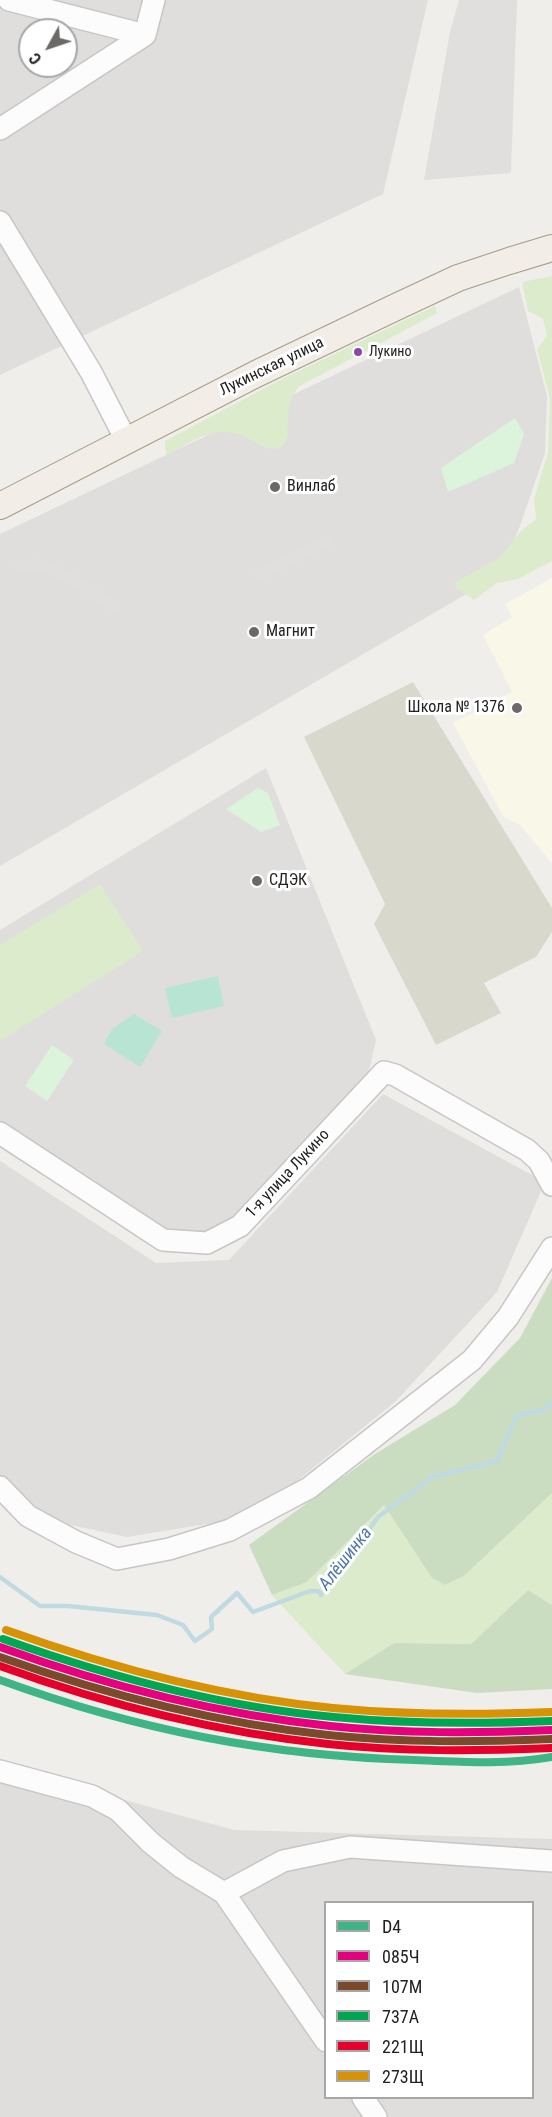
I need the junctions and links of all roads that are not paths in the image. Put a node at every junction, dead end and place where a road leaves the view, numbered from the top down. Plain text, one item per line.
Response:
1 (9, 0) edge
2 (154, 0) edge
3 (145, 35) junction
4 (0, 129) edge
5 (0, 222) edge
6 (552, 248) edge
7 (126, 440) junction
8 (0, 506) edge
9 (0, 1134) edge
10 (552, 1185) edge
11 (552, 1248) edge
12 (0, 1487) edge
13 (0, 1771) edge
14 (552, 1861) edge
15 (224, 1893) junction
16 (324, 2038) edge
17 (364, 2099) edge
18 (376, 2117) edge

1 - 3 street
2 - 3 street
3 - 4 street
5 - 7 street
6 - 7 main road, Лукинская улица
7 - 8 main road, Лукинская улица
9 - 10 street, 1-я улица Лукино
11 - 12 street
13 - 15 street
14 - 15 street
15 - 16 street
17 - 18 street

